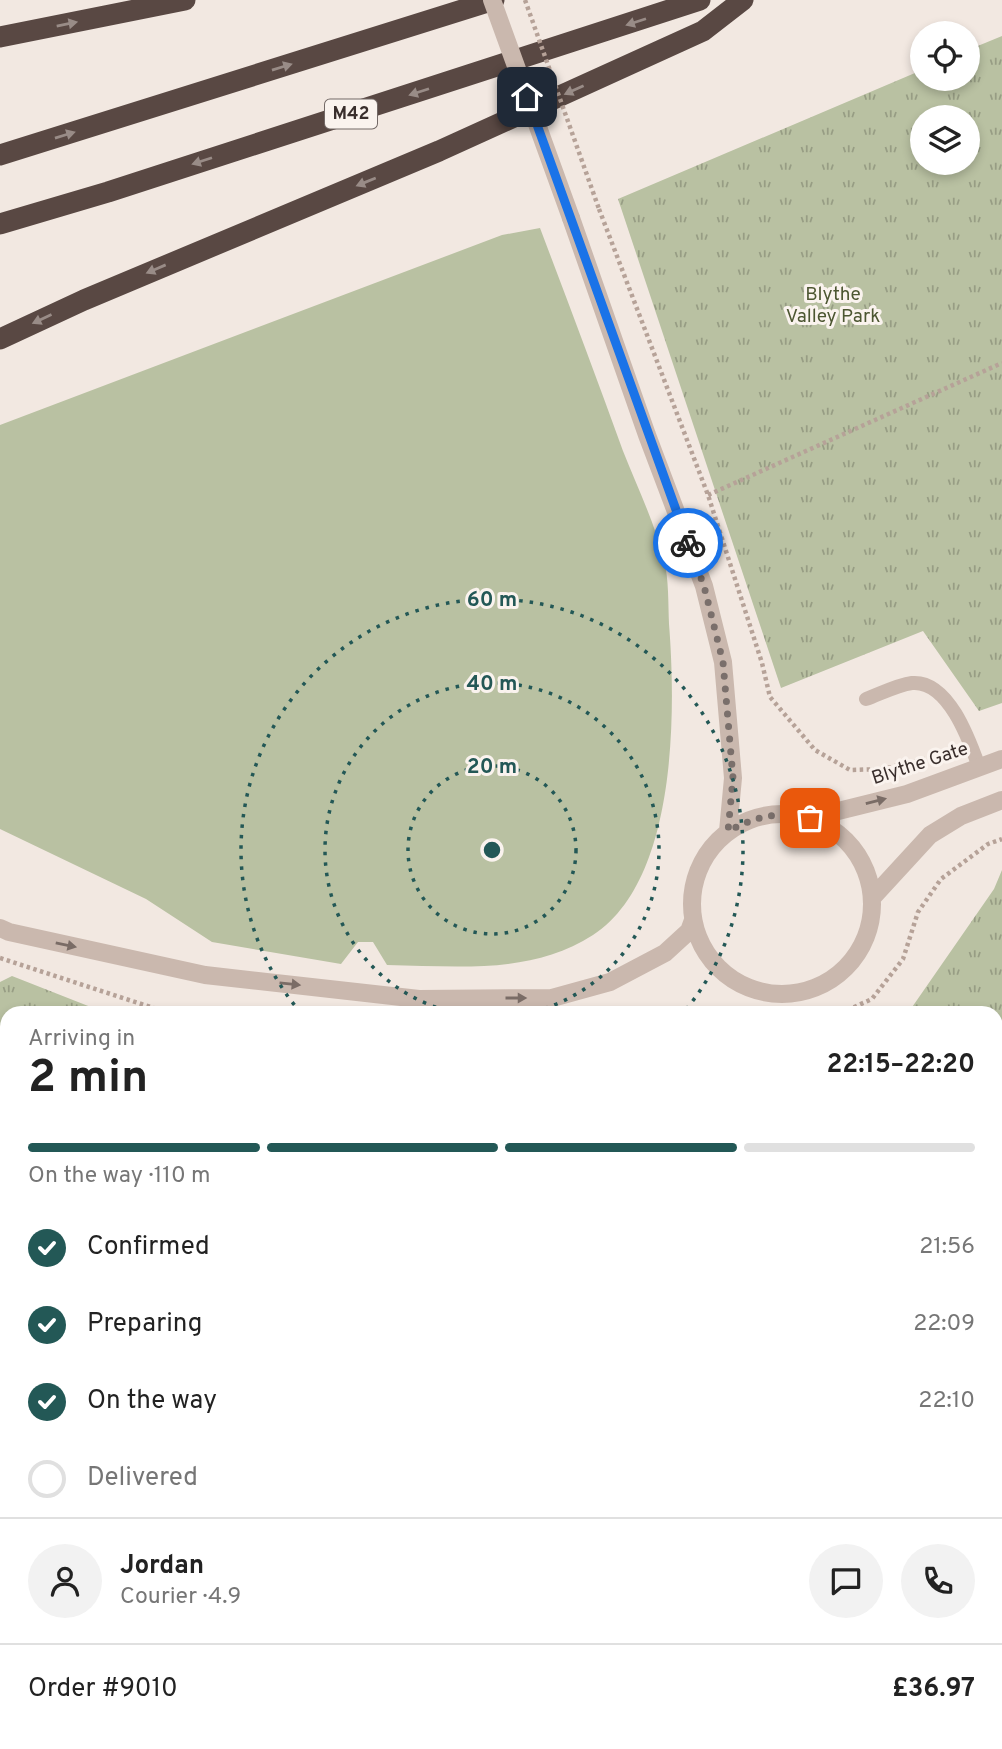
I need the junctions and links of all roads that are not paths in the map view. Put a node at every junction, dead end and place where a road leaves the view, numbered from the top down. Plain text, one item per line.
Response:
1 (185, 0) edge
2 (493, 0) edge
3 (700, 0) edge
4 (743, 0) edge
5 (0, 37) edge
6 (0, 155) edge
7 (0, 224) edge
8 (0, 339) edge
9 (866, 699) dead end
10 (1002, 759) edge
11 (979, 767) junction
12 (1002, 800) edge
13 (810, 818) junction
14 (728, 831) junction
15 (873, 897) junction
16 (693, 920) junction
17 (0, 928) edge

5 -> 1 highway
6 -> 2 highway
2 - 14 street, bridge
3 -> 7 highway, M42
4 -> 8 highway
9 - 11 lane
10 - 11 street, Blythe Gate
13 -> 11 street, Blythe Gate
12 - 15 street
13 - 14 street
13 - 15 street
14 - 16 street
15 - 16 street
17 -> 16 street

